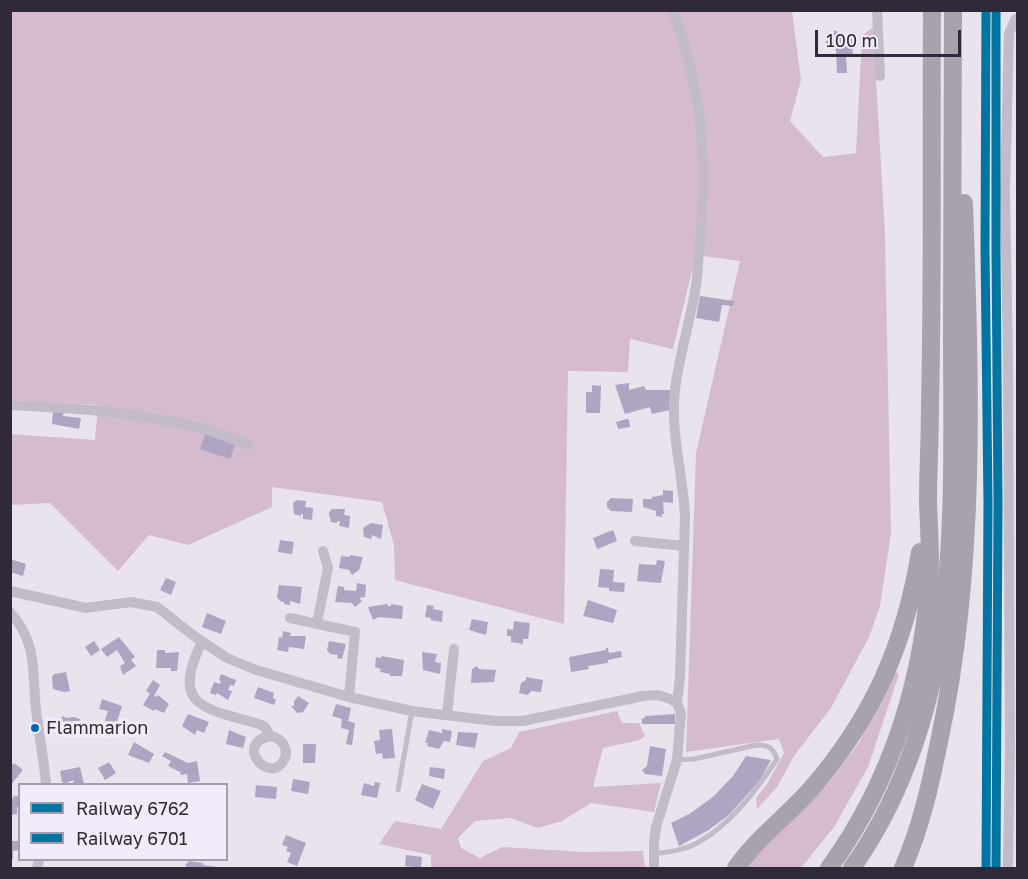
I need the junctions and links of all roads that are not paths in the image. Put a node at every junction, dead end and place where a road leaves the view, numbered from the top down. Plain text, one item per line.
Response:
1 (673, 10) edge
2 (877, 10) edge
3 (932, 10) edge
4 (953, 10) edge
5 (961, 10) edge
6 (1017, 18) edge
7 (880, 76) dead end
8 (10, 405) edge
9 (249, 445) dead end
10 (928, 502) junction
11 (635, 541) dead end
12 (684, 546) junction
13 (323, 551) dead end
14 (10, 591) edge
15 (10, 612) edge
16 (290, 618) dead end
17 (317, 623) junction
18 (202, 642) junction
19 (454, 649) dead end
20 (349, 697) junction
21 (677, 703) junction
22 (412, 711) junction
23 (447, 715) junction
24 (270, 736) dead end
25 (677, 760) junction
26 (46, 783) edge
27 (398, 790) dead end
28 (654, 854) junction
29 (654, 868) edge
30 (736, 868) edge
31 (829, 868) edge
32 (852, 868) edge
33 (903, 868) edge
34 (1008, 868) edge

1 - 12 street
2 - 7 street
3 - 10 highway
4 - 32 highway
5 - 33 highway
6 - 34 street
8 - 9 street
10 - 30 highway
10 - 31 highway
11 - 12 street
12 - 21 street
13 - 17 street
14 - 18 street
15 - 26 street
16 - 17 street
17 - 20 street
18 - 20 street
18 - 24 street
19 - 23 street
20 - 22 street
21 - 23 street
21 - 25 street
22 - 23 street
22 - 27 lane
25 - 28 street
25 - 28 lane
28 - 29 street

